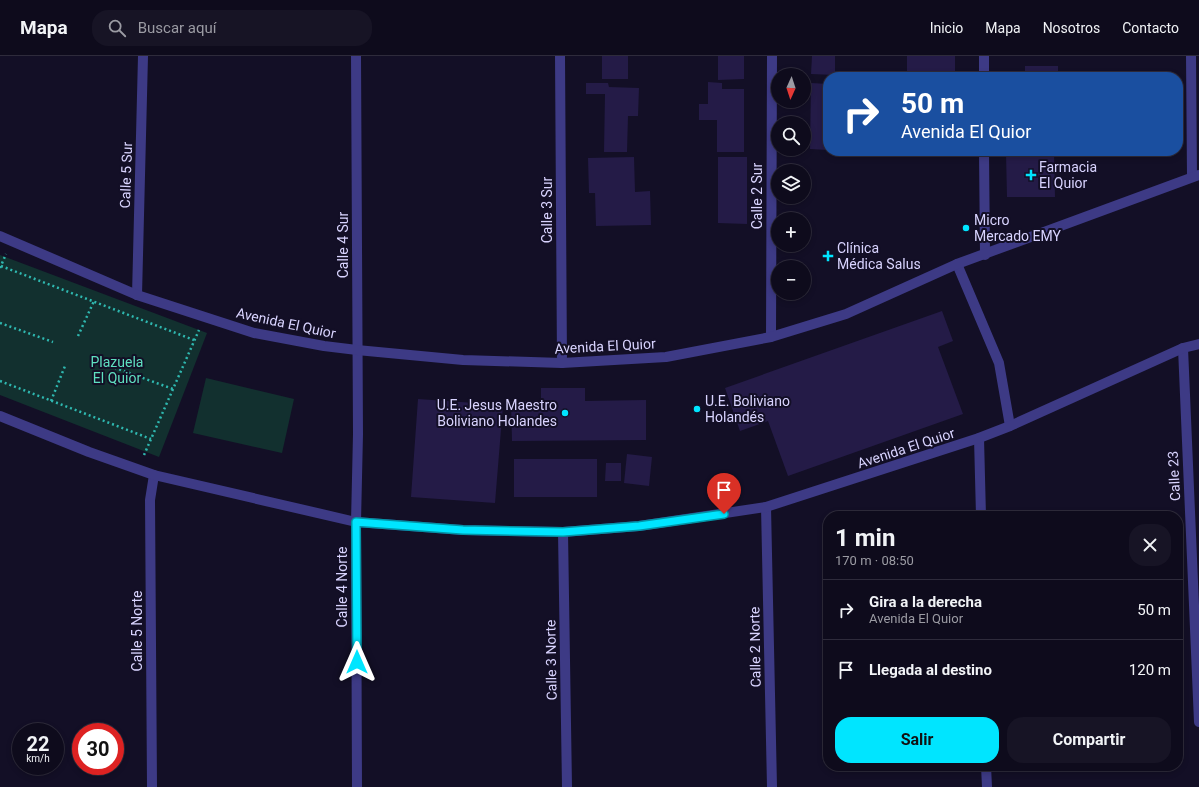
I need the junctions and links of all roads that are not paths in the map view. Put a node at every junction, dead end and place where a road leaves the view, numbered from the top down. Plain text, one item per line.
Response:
1 (143, 56) edge
2 (356, 56) edge
3 (560, 56) edge
4 (772, 56) edge
5 (984, 56) edge
6 (1191, 56) edge
7 (984, 72) edge
8 (984, 156) edge
9 (1195, 176) edge
10 (0, 236) edge
11 (985, 254) junction
12 (957, 264) junction
13 (137, 295) junction
14 (771, 337) junction
15 (1199, 344) edge
16 (1183, 348) junction
17 (357, 350) junction
18 (562, 363) junction
19 (0, 416) edge
20 (1010, 426) junction
21 (358, 434) joint
22 (979, 438) junction
23 (154, 475) junction
24 (766, 507) junction
25 (981, 511) edge
26 (356, 522) junction
27 (563, 532) junction
28 (1199, 722) edge
29 (986, 771) edge
30 (152, 787) edge
31 (357, 787) edge
32 (567, 787) edge
33 (772, 787) edge
34 (987, 787) edge

1 - 13 street, Calle 5 Sur
2 - 17 street, Calle 4 Sur
3 - 18 street, Calle 3 Sur
4 - 14 street, Calle 2 Sur
5 - 7 street
6 - 9 street
8 - 11 street
9 - 11 street, Avenida El Quior
10 - 13 street, Avenida El Quior
11 - 12 street, Avenida El Quior
12 - 14 street, Avenida El Quior
12 - 20 street
13 - 17 street, Avenida El Quior
14 - 18 street, Avenida El Quior
15 - 16 street, Avenida El Quior
16 - 20 street, Avenida El Quior
16 - 28 street, Calle 23
17 - 18 street, Avenida El Quior
17 - 21 street, Calle 4 Sur
19 - 23 street, Avenida El Quior
20 - 22 street, Avenida El Quior
21 - 26 street, Calle 4 Norte
22 - 24 street, Avenida El Quior
22 - 25 street
23 - 26 street, Avenida El Quior
23 - 30 street, Calle 5 Norte
24 - 27 street, Avenida El Quior
24 - 33 street, Calle 2 Norte
26 - 27 street, Avenida El Quior
26 - 31 street, Calle 4 Norte
27 - 32 street, Calle 3 Norte
29 - 34 street

